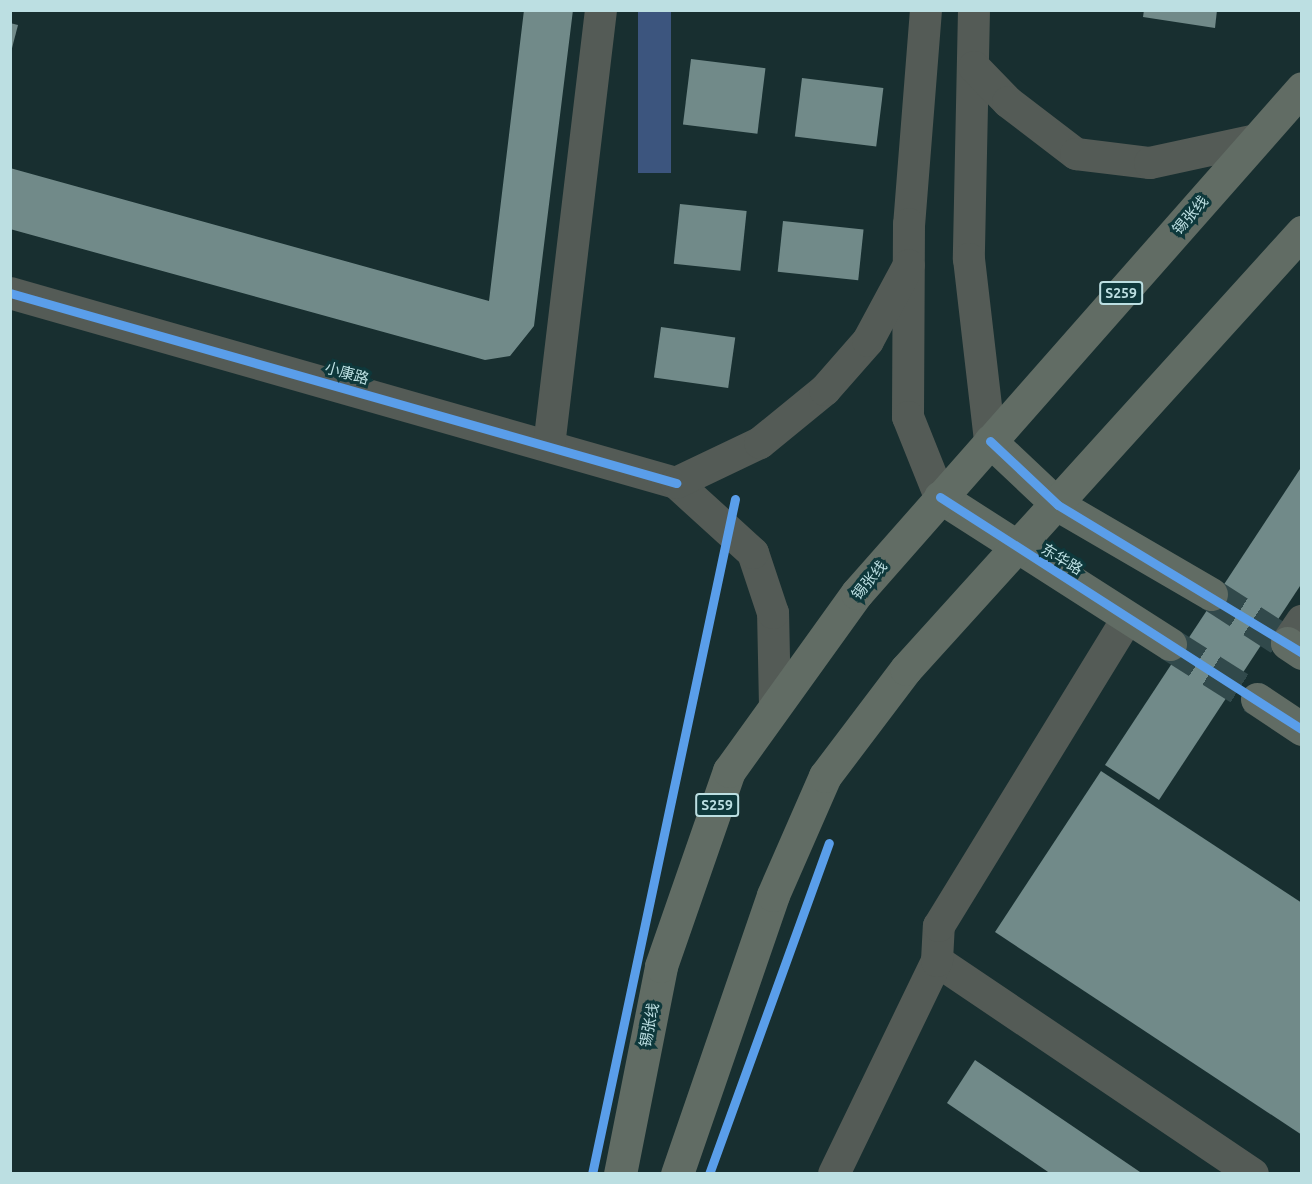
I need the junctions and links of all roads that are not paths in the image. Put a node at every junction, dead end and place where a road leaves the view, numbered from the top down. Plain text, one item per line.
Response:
1 (601, 10) edge
2 (926, 10) edge
3 (974, 10) edge
4 (974, 66) junction
5 (1302, 88) edge
6 (1256, 140) junction
7 (1302, 232) edge
8 (909, 265) junction
9 (10, 294) edge
10 (990, 441) junction
11 (549, 446) junction
12 (676, 483) junction
13 (940, 497) junction
14 (1058, 506) junction
15 (1015, 549) junction
16 (1211, 594) tunnel mouth
17 (1128, 618) junction
18 (1170, 644) tunnel mouth
19 (1257, 699) tunnel mouth
20 (775, 706) junction
21 (1302, 729) edge
22 (938, 961) junction
23 (620, 1173) edge
24 (677, 1173) edge
25 (834, 1173) edge
26 (1252, 1173) edge

1 - 11 street
2 - 8 street
3 - 4 street
4 - 6 street
4 - 10 street
5 - 6 main road, 锡张线 / S259
6 - 10 main road, 锡张线 / S259
7 - 14 main road
8 - 12 street
8 - 13 street
9 - 11 street, 小康路
10 - 13 main road, 锡张线 / S259
10 - 14 main road
11 - 12 street, 小康路
12 - 20 street
13 - 15 main road, 东华路
13 - 20 main road, 锡张线 / S259
14 - 15 main road
14 - 16 main road
15 - 17 main road, 东华路
15 - 24 main road
17 - 18 main road, 东华路
17 - 22 street
19 - 21 main road
20 - 23 main road, 锡张线 / S259
22 - 25 street
22 - 26 street

